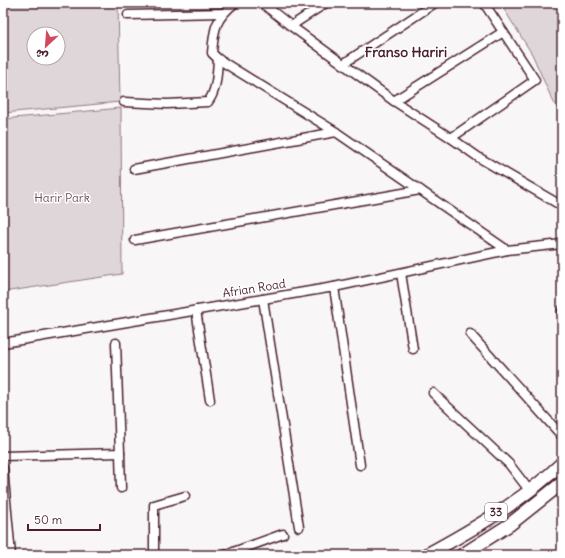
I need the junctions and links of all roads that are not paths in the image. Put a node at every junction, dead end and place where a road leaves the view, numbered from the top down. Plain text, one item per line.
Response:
1 (236, 3) edge
2 (262, 3) edge
3 (326, 3) edge
4 (435, 3) edge
5 (484, 3) edge
6 (222, 13) junction
7 (128, 15) dead end
8 (291, 26) junction
9 (503, 32) junction
10 (218, 59) junction
11 (343, 64) junction
12 (394, 101) junction
13 (124, 102) dead end
14 (336, 132) junction
15 (451, 138) junction
16 (134, 169) dead end
17 (420, 190) junction
18 (562, 206) edge
19 (135, 240) dead end
20 (562, 244) edge
21 (507, 250) junction
22 (401, 273) junction
23 (334, 287) junction
24 (263, 299) junction
25 (196, 310) junction
26 (470, 334) dead end
27 (3, 343) edge
28 (116, 343) dead end
29 (413, 349) dead end
30 (433, 393) dead end
31 (210, 400) dead end
32 (562, 436) edge
33 (120, 453) junction
34 (3, 456) edge
35 (562, 463) edge
36 (360, 465) dead end
37 (3, 468) edge
38 (562, 483) edge
39 (121, 488) dead end
40 (529, 490) junction
41 (185, 496) dead end
42 (299, 527) dead end
43 (283, 534) dead end
44 (6, 536) edge
45 (11, 555) edge
46 (154, 555) edge
47 (225, 555) edge
48 (426, 555) edge
49 (462, 555) edge

1 - 6 street
2 - 8 street
3 - 8 street
4 - 11 street
5 - 9 street
6 - 7 street
6 - 10 street
8 - 11 street
9 - 12 street
9 - 15 street
10 - 13 street
10 - 14 street
11 - 12 street
12 - 15 street
14 - 16 street
14 - 17 street
15 - 18 street
17 - 19 street
17 - 21 street
20 - 21 street, Afrian Road
21 - 22 street, Afrian Road
22 - 23 street, Afrian Road
22 - 29 street
23 - 24 street, Afrian Road
23 - 36 street
24 - 25 street, Afrian Road
24 - 42 street
25 - 27 street, Afrian Road
25 - 31 street
26 - 32 street
28 - 33 street
30 - 40 street
33 - 34 street
33 - 39 street
35 - 40 main road, 33
37 - 44 street
38 - 49 main road, 33
40 - 48 main road, 33
41 - 46 street
43 - 47 street
44 - 45 street

